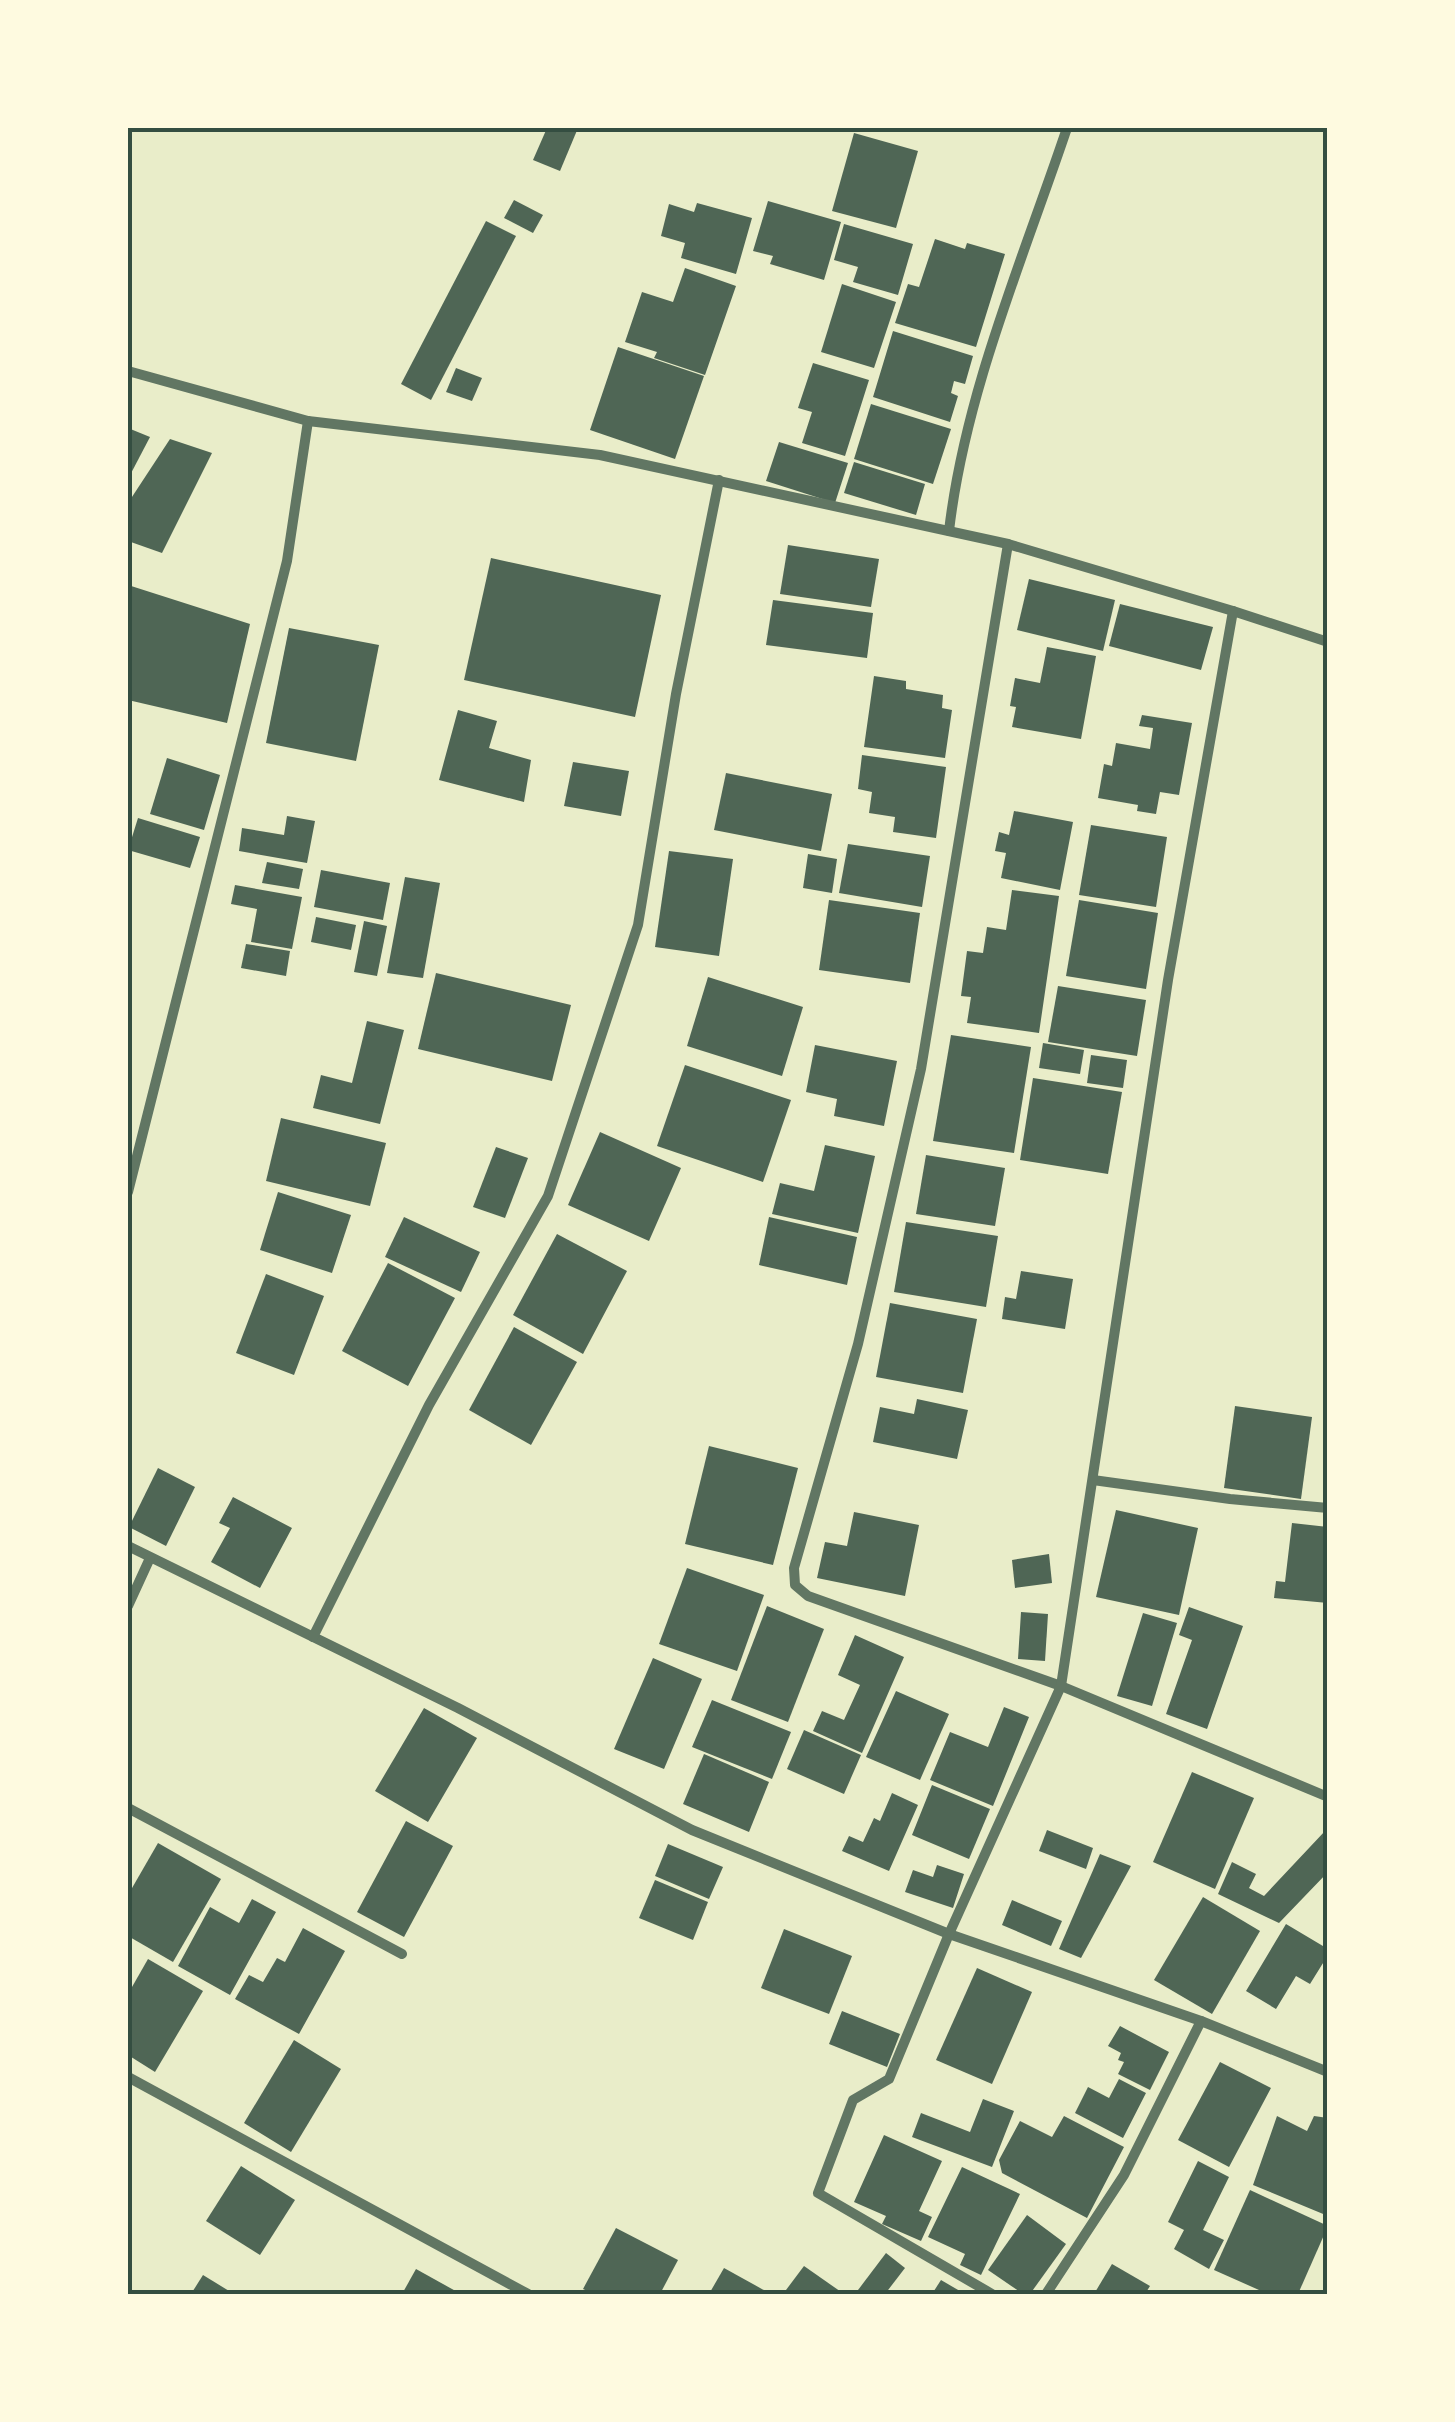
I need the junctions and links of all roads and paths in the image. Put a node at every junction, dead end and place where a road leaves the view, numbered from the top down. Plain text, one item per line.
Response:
1 (1067, 128) edge
2 (128, 371) edge
3 (308, 421) junction
4 (719, 480) junction
5 (949, 531) junction
6 (1008, 544) junction
7 (1233, 611) junction
8 (1328, 642) edge
9 (128, 1192) edge
10 (1094, 1480) junction
11 (1328, 1508) edge
12 (128, 1546) edge
13 (150, 1558) junction
14 (128, 1606) edge
15 (313, 1637) junction
16 (1061, 1686) junction
17 (1328, 1797) edge
18 (128, 1808) edge
19 (949, 1934) junction
20 (402, 1954) dead end
21 (1200, 2021) junction
22 (1328, 2072) edge
23 (128, 2077) edge
24 (528, 2294) edge
25 (992, 2294) edge
26 (1046, 2294) edge

1 - 5 street
2 - 3 street
3 - 4 street
3 - 9 street
4 - 5 street
4 - 15 street
5 - 6 street
6 - 7 street
6 - 16 street
7 - 8 street
7 - 10 street
10 - 11 street
10 - 16 street
12 - 13 street
13 - 14 street
13 - 15 street
15 - 19 street
16 - 17 street
16 - 19 street
18 - 20 street
19 - 21 street
19 - 25 street
21 - 22 street
21 - 26 street
23 - 24 street

